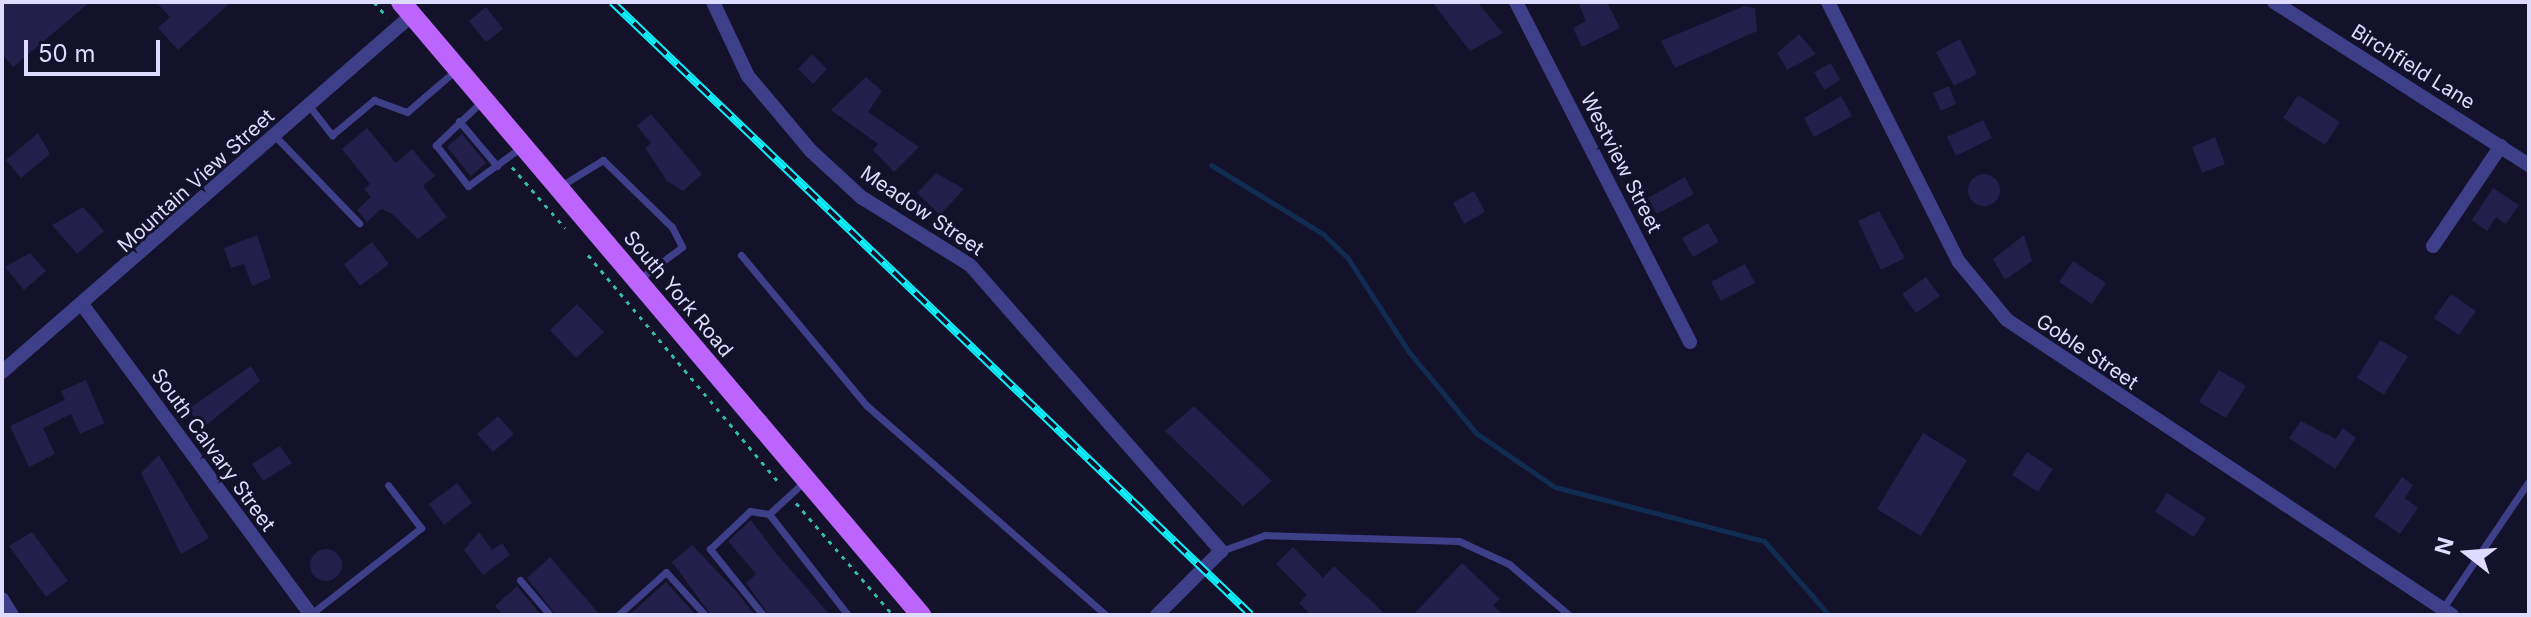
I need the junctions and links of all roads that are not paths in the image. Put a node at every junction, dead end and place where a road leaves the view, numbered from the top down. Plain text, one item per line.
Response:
1 (713, 2) edge
2 (1516, 2) edge
3 (1828, 2) edge
4 (2274, 2) edge
5 (403, 15) edge
6 (458, 69) junction
7 (484, 100) junction
8 (310, 107) junction
9 (459, 121) junction
10 (276, 137) junction
11 (522, 146) junction
12 (2501, 146) junction
13 (2529, 165) edge
14 (497, 166) junction
15 (558, 188) junction
16 (359, 223) dead end
17 (2433, 246) dead end
18 (741, 255) dead end
19 (637, 282) junction
20 (84, 307) junction
21 (1690, 342) dead end
22 (2, 372) edge
23 (2529, 481) edge
24 (388, 485) dead end
25 (797, 488) junction
26 (769, 514) junction
27 (1221, 551) junction
28 (520, 580) dead end
29 (2, 599) edge
30 (2448, 612) edge
31 (624, 613) edge
32 (311, 614) edge
33 (12, 615) edge
34 (550, 615) edge
35 (705, 615) edge
36 (763, 615) edge
37 (848, 615) edge
38 (921, 615) edge
39 (1106, 615) edge
40 (1157, 615) edge
41 (1569, 615) edge

1 - 27 street, Meadow Street
2 - 21 street, Westview Street
3 - 30 street, Goble Street
4 - 12 street, Birchfield Lane
5 - 6 main road, South York Road
5 - 8 street, Mountain View Street
6 - 7 main road, South York Road
6 - 8 lane
7 - 9 lane
7 - 11 main road, South York Road
8 - 10 street, Mountain View Street
9 - 14 lane
9 - 14 lane
10 - 16 lane
10 - 20 street, Mountain View Street
11 - 14 lane
11 - 15 main road, South York Road
12 - 13 street, Birchfield Lane
12 - 17 street
15 - 19 main road, South York Road
15 - 19 lane
18 - 39 lane
19 - 25 main road, South York Road
20 - 22 street, Mountain View Street
20 - 32 street, South Calvary Street
23 - 30 lane
24 - 32 lane
25 - 26 lane
25 - 38 main road, South York Road
26 - 36 lane
26 - 37 lane
27 - 40 street
27 - 41 lane
28 - 34 lane
29 - 33 street
31 - 35 lane

